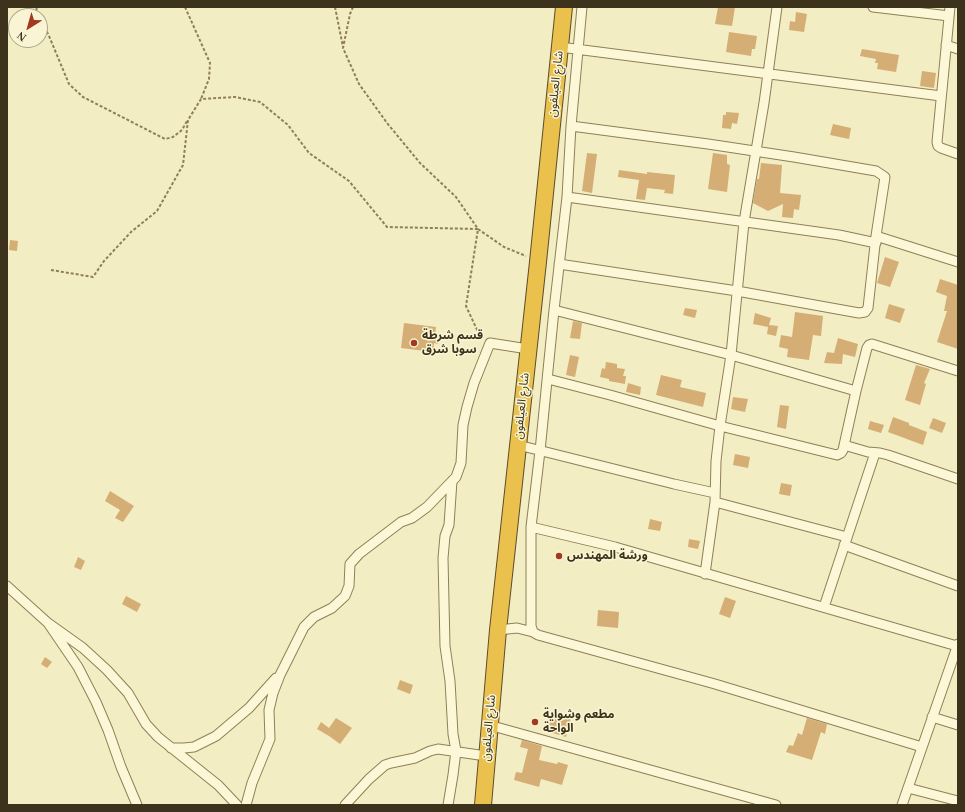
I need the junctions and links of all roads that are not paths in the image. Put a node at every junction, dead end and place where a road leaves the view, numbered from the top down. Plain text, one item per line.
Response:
1 (564, 7) edge
2 (582, 7) edge
3 (778, 7) edge
4 (873, 7) edge
5 (950, 11) edge
6 (946, 45) junction
7 (560, 47) junction
8 (958, 49) edge
9 (578, 50) junction
10 (768, 74) junction
11 (941, 96) junction
12 (571, 126) junction
13 (756, 152) junction
14 (958, 154) edge
15 (567, 197) junction
16 (744, 222) junction
17 (876, 239) junction
18 (958, 262) edge
19 (559, 264) junction
20 (737, 291) junction
21 (554, 310) junction
22 (528, 349) junction
23 (731, 355) junction
24 (958, 371) edge
25 (548, 379) junction
26 (856, 391) junction
27 (720, 426) junction
28 (518, 445) junction
29 (844, 445) junction
30 (540, 451) junction
31 (876, 453) junction
32 (958, 479) edge
33 (452, 481) junction
34 (715, 497) junction
35 (531, 527) junction
36 (846, 541) junction
37 (705, 574) junction
38 (7, 586) edge
39 (958, 586) edge
40 (824, 607) junction
41 (48, 623) junction
42 (498, 630) junction
43 (533, 632) junction
44 (958, 645) edge
45 (280, 675) junction
46 (932, 717) junction
47 (489, 725) junction
48 (958, 725) edge
49 (922, 747) junction
50 (170, 748) junction
51 (456, 751) junction
52 (486, 756) junction
53 (908, 788) junction
54 (958, 801) edge
55 (137, 805) edge
56 (237, 805) edge
57 (246, 805) edge
58 (345, 805) edge
59 (448, 805) edge
60 (483, 805) edge
61 (776, 805) edge
62 (902, 805) edge

1 - 7 highway, شارع العيلفون
2 - 9 street
3 - 10 street
4 - 5 street
5 - 6 street
6 - 8 street
6 - 11 street
7 - 9 street
7 - 22 highway, شارع العيلفون
9 - 10 street
9 - 12 street
10 - 11 street
10 - 13 street
11 - 14 street
12 - 13 street
12 - 15 street
13 - 16 street
13 - 17 street
15 - 16 street
15 - 19 street
16 - 17 street
16 - 20 street
17 - 18 street
17 - 20 street
19 - 20 street
19 - 21 street
20 - 23 street
21 - 23 street
21 - 25 street
22 - 28 highway, شارع العيلفون
22 - 33 street
23 - 26 street
23 - 27 street
24 - 26 street
25 - 27 street
25 - 30 street
26 - 29 street
27 - 29 street
27 - 34 street
28 - 30 street
28 - 42 highway, شارع العيلفون
29 - 31 street
30 - 34 street
30 - 35 street
31 - 32 street
31 - 36 street
33 - 45 street
33 - 51 street
34 - 36 street
34 - 37 street
35 - 37 street
35 - 43 street
36 - 39 street
36 - 40 street
37 - 40 street
38 - 41 street
40 - 44 street
41 - 50 street
41 - 55 street
42 - 43 street
42 - 47 highway, شارع العيلفون
43 - 49 street
44 - 46 street
45 - 50 street
45 - 57 street
46 - 48 street
46 - 49 street
47 - 52 highway, شارع العيلفون
47 - 61 street
49 - 53 street
50 - 56 street
51 - 52 street
51 - 58 street
51 - 59 street
52 - 60 highway, شارع العيلفون
53 - 54 street
53 - 62 street

